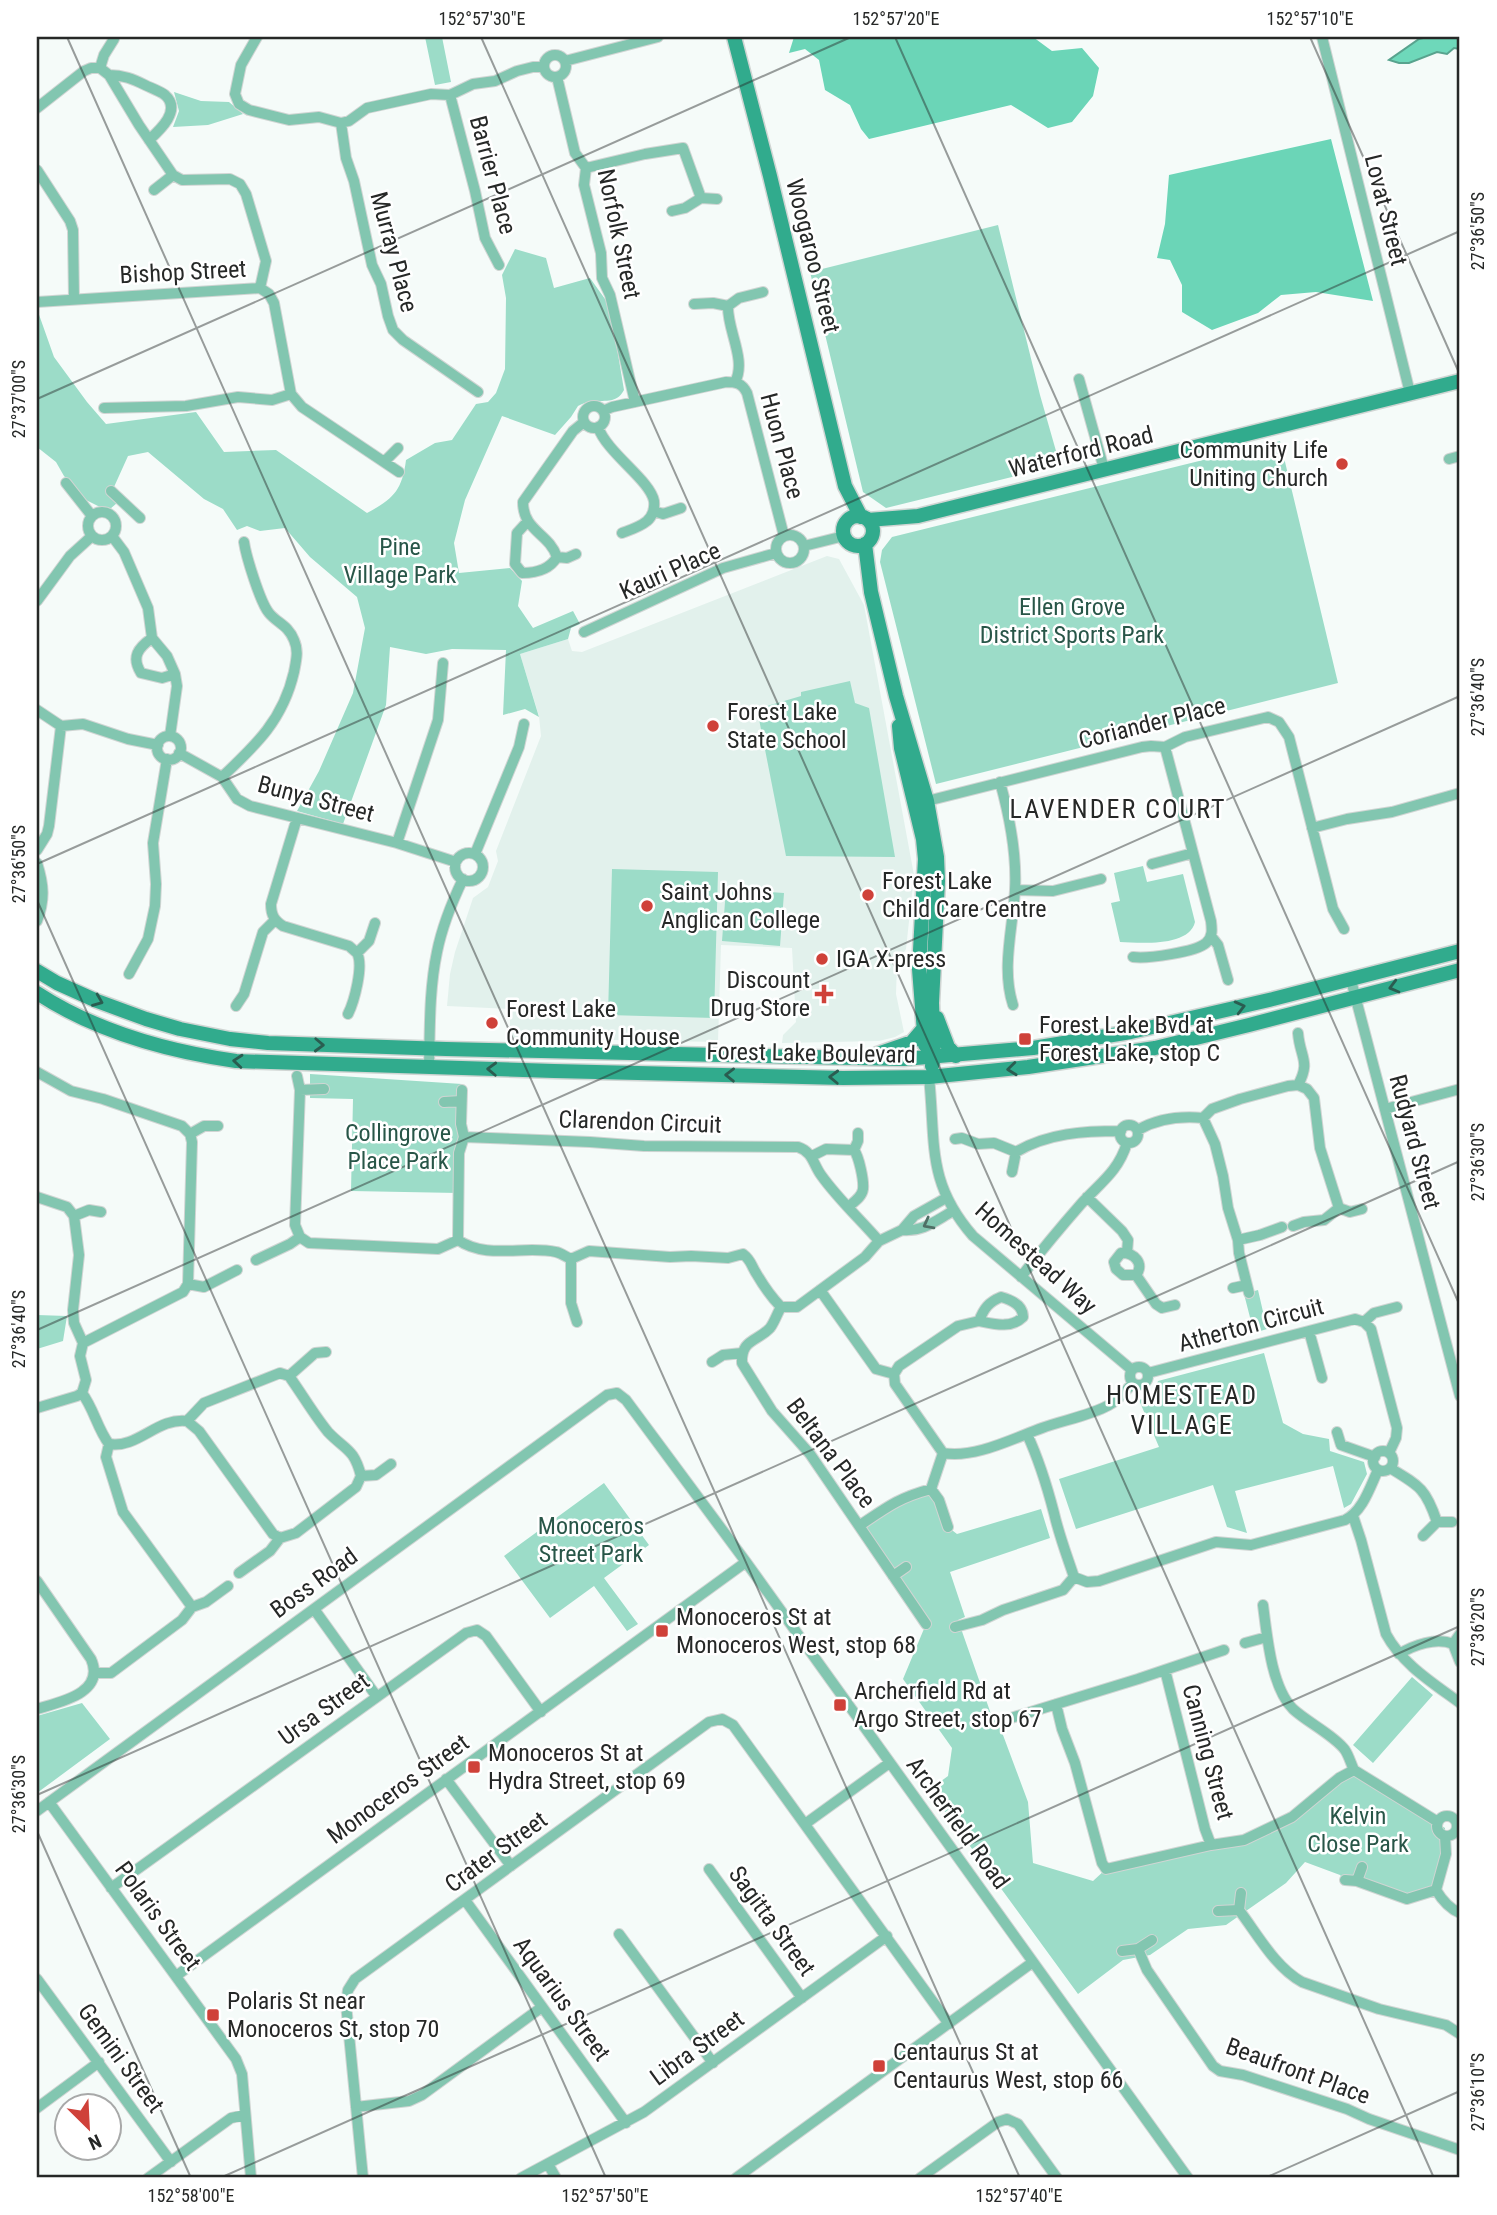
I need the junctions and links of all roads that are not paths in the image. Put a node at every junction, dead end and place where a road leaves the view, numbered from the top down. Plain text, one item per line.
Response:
1 (257, 37) edge
2 (658, 37) edge
3 (734, 37) edge
4 (1322, 37) edge
5 (114, 39) dead end
6 (565, 61) junction
7 (544, 66) junction
8 (105, 71) junction
9 (557, 77) junction
10 (450, 95) junction
11 (37, 108) edge
12 (341, 124) junction
13 (149, 141) junction
14 (586, 168) junction
15 (37, 170) edge
16 (173, 175) junction
17 (154, 190) dead end
18 (701, 198) junction
19 (717, 199) dead end
20 (672, 211) dead end
21 (499, 265) dead end
22 (260, 288) junction
23 (763, 292) dead end
24 (74, 300) junction
25 (37, 302) edge
26 (694, 304) dead end
27 (729, 306) junction
28 (1079, 379) dead end
29 (1460, 381) edge
30 (735, 382) junction
31 (478, 391) dead end
32 (1409, 393) junction
33 (291, 394) junction
34 (635, 402) junction
35 (104, 408) dead end
36 (603, 411) junction
37 (583, 422) junction
38 (598, 427) junction
39 (398, 447) dead end
40 (1460, 456) edge
41 (1449, 459) dead end
42 (385, 461) junction
43 (1104, 469) junction
44 (399, 472) dead end
45 (66, 483) dead end
46 (845, 486) junction
47 (111, 491) dead end
48 (128, 507) junction
49 (681, 509) dead end
50 (654, 511) junction
51 (92, 516) junction
52 (918, 516) junction
53 (140, 518) dead end
54 (864, 518) junction
55 (115, 520) junction
56 (527, 522) junction
57 (622, 533) dead end
58 (846, 535) junction
59 (92, 536) junction
60 (112, 536) junction
61 (784, 536) junction
62 (244, 542) dead end
63 (868, 542) junction
64 (804, 546) junction
65 (776, 553) junction
66 (576, 554) dead end
67 (557, 557) junction
68 (871, 592) junction
69 (37, 601) edge
70 (584, 632) dead end
71 (152, 638) junction
72 (443, 663) dead end
73 (175, 674) junction
74 (37, 710) edge
75 (524, 724) dead end
76 (61, 726) junction
77 (170, 736) junction
78 (158, 745) junction
79 (1165, 747) junction
80 (180, 753) junction
81 (167, 759) junction
82 (222, 777) junction
83 (1000, 782) junction
84 (1460, 793) edge
85 (921, 802) junction
86 (297, 818) junction
87 (1312, 828) junction
88 (397, 843) junction
89 (37, 850) edge
90 (1193, 853) junction
91 (475, 854) junction
92 (456, 862) junction
93 (37, 863) edge
94 (1152, 864) dead end
95 (463, 879) junction
96 (1101, 879) dead end
97 (1015, 890) junction
98 (275, 920) junction
99 (37, 921) edge
100 (374, 923) dead end
101 (1344, 929) dead end
102 (1211, 936) junction
103 (1460, 951) edge
104 (357, 953) junction
105 (1133, 957) dead end
106 (1460, 970) edge
107 (37, 971) edge
108 (129, 974) dead end
109 (1228, 979) dead end
110 (1351, 979) junction
111 (37, 993) edge
112 (1356, 997) junction
113 (932, 1003) junction
114 (1013, 1005) dead end
115 (236, 1006) dead end
116 (348, 1014) dead end
117 (923, 1029) junction
118 (1297, 1033) dead end
119 (430, 1049) junction
120 (956, 1056) junction
121 (930, 1058) junction
122 (861, 1059) junction
123 (429, 1067) junction
124 (37, 1072) edge
125 (297, 1076) dead end
126 (929, 1077) junction
127 (1298, 1085) junction
128 (324, 1089) dead end
129 (1460, 1089) edge
130 (300, 1090) junction
131 (461, 1090) dead end
132 (444, 1101) dead end
133 (461, 1101) junction
134 (1385, 1109) junction
135 (1203, 1118) junction
136 (218, 1126) dead end
137 (1138, 1130) junction
138 (1121, 1131) junction
139 (858, 1133) dead end
140 (190, 1134) junction
141 (464, 1137) junction
142 (955, 1139) dead end
143 (1127, 1143) junction
144 (854, 1150) junction
145 (1016, 1152) junction
146 (811, 1156) junction
147 (1012, 1172) dead end
148 (37, 1197) edge
149 (1087, 1197) junction
150 (946, 1198) junction
151 (848, 1207) junction
152 (1339, 1208) junction
153 (1362, 1209) dead end
154 (953, 1211) junction
155 (101, 1212) dead end
156 (75, 1216) junction
157 (902, 1230) junction
158 (300, 1237) junction
159 (458, 1240) junction
160 (1238, 1240) junction
161 (879, 1241) junction
162 (1127, 1252) junction
163 (571, 1259) junction
164 (256, 1260) dead end
165 (237, 1270) dead end
166 (1136, 1275) junction
167 (1021, 1277) junction
168 (188, 1284) junction
169 (1233, 1289) dead end
170 (820, 1290) junction
171 (1175, 1306) dead end
172 (780, 1307) junction
173 (1396, 1307) dead end
174 (979, 1321) dead end
175 (577, 1322) dead end
176 (1364, 1322) junction
177 (1309, 1331) junction
178 (83, 1343) junction
179 (326, 1352) dead end
180 (741, 1353) junction
181 (712, 1362) dead end
182 (1132, 1370) junction
183 (1148, 1373) junction
184 (894, 1374) junction
185 (289, 1376) junction
186 (1322, 1378) dead end
187 (1133, 1383) junction
188 (82, 1393) junction
189 (617, 1393) joint
190 (1460, 1396) edge
191 (37, 1408) edge
192 (187, 1421) junction
193 (1337, 1433) dead end
194 (1027, 1434) junction
195 (109, 1444) junction
196 (943, 1453) junction
197 (1389, 1453) junction
198 (1374, 1457) junction
199 (391, 1464) dead end
200 (1391, 1468) junction
201 (1378, 1470) junction
202 (362, 1476) junction
203 (931, 1489) junction
204 (1353, 1516) junction
205 (1437, 1522) junction
206 (1452, 1522) dead end
207 (859, 1526) junction
208 (948, 1527) dead end
209 (1423, 1536) dead end
210 (280, 1538) junction
211 (746, 1562) junction
212 (906, 1567) dead end
213 (239, 1573) dead end
214 (893, 1576) junction
215 (1074, 1577) junction
216 (37, 1581) edge
217 (228, 1586) dead end
218 (1263, 1605) dead end
219 (192, 1608) junction
220 (314, 1609) junction
221 (926, 1624) dead end
222 (955, 1627) dead end
223 (1460, 1634) edge
224 (1267, 1637) junction
225 (1245, 1643) dead end
226 (1453, 1644) junction
227 (1224, 1650) dead end
228 (1399, 1654) junction
229 (1460, 1662) edge
230 (1165, 1670) junction
231 (94, 1673) junction
232 (377, 1696) junction
233 (1460, 1703) edge
234 (1056, 1704) junction
235 (37, 1709) edge
236 (541, 1712) junction
237 (1011, 1718) dead end
238 (888, 1763) junction
239 (1354, 1770) junction
240 (446, 1779) junction
241 (49, 1802) junction
242 (37, 1811) edge
243 (1438, 1822) junction
244 (805, 1824) junction
245 (1458, 1827) edge
246 (1446, 1836) junction
247 (1211, 1845) junction
248 (511, 1866) junction
249 (1362, 1867) dead end
250 (709, 1869) dead end
251 (1345, 1880) dead end
252 (1357, 1881) junction
253 (111, 1888) junction
254 (1436, 1890) junction
255 (1241, 1893) dead end
256 (465, 1900) junction
257 (1239, 1910) junction
258 (1218, 1911) dead end
259 (1460, 1913) edge
260 (619, 1934) dead end
261 (887, 1936) junction
262 (1152, 1940) dead end
263 (1138, 1949) junction
264 (1122, 1951) dead end
265 (1033, 1962) junction
266 (176, 1976) junction
267 (37, 1979) edge
268 (802, 1998) junction
269 (542, 2007) junction
270 (949, 2024) junction
271 (1460, 2034) edge
272 (99, 2062) junction
273 (713, 2063) junction
274 (356, 2107) junction
275 (37, 2108) edge
276 (245, 2115) junction
277 (625, 2123) junction
278 (1460, 2150) edge
279 (171, 2162) junction
280 (548, 2164) junction
281 (148, 2178) edge
282 (251, 2178) edge
283 (363, 2178) edge
284 (521, 2178) edge
285 (556, 2178) edge
286 (736, 2178) edge
287 (920, 2178) edge
288 (1057, 2178) edge
289 (1188, 2178) edge

1 - 12 street
2 - 6 street
3 - 46 main road, Woogaroo Street
4 - 32 street, Lovat Street
5 - 8 street
6 - 7 street
6 - 9 street
7 - 9 street
7 - 10 street
8 - 11 street
8 - 13 street
8 - 13 street
9 - 14 street, Norfolk Street
10 - 12 street
10 - 21 street, Barrier Place
12 - 31 street, Murray Place
13 - 16 street
14 - 18 street
14 - 34 street, Norfolk Street
15 - 24 street
16 - 17 street
16 - 22 street
18 - 19 street
18 - 20 street
22 - 24 street, Bishop Street
22 - 33 street, Bishop Street
23 - 27 street
24 - 25 street, Bishop Street
26 - 27 street
27 - 30 street
28 - 43 street
29 - 32 main road, Waterford Road
30 - 34 street, Huon Place
30 - 61 street, Huon Place
32 - 43 main road, Waterford Road
33 - 35 street
33 - 42 street
34 - 36 street, Huon Place
36 - 37 street
36 - 38 street
37 - 38 street
37 - 56 street
38 - 50 street
39 - 42 street
40 - 41 street
42 - 44 street
43 - 52 main road, Waterford Road
45 - 51 street
46 - 54 main road, Woogaroo Street
46 - 58 main road, Woogaroo Street
47 - 48 street
48 - 53 street
48 - 55 street
49 - 50 street
50 - 57 street
51 - 55 street
51 - 59 street
52 - 54 main road, Waterford Road
52 - 63 main road, Waterford Road
54 - 58 main road
54 - 63 main road
55 - 60 street
56 - 67 street
56 - 67 street
58 - 63 main road
58 - 64 street
58 - 68 main road, Woogaroo Street
59 - 60 street
59 - 69 street
60 - 71 street
61 - 64 street
61 - 65 street
62 - 82 street
63 - 68 main road, Woogaroo Street
64 - 65 street
65 - 70 street, Kauri Place
66 - 67 street
68 - 85 main road, Woogaroo Street
71 - 73 street
71 - 73 street
72 - 88 street
73 - 77 street
74 - 76 street
75 - 91 street
76 - 78 street
76 - 89 street
77 - 78 street
77 - 80 street, Bunya Street
78 - 81 street
79 - 83 street, Coriander Place
79 - 87 street, Coriander Place
79 - 90 street
80 - 81 street
80 - 82 street, Bunya Street
81 - 108 street
82 - 86 street, Bunya Street
83 - 85 street, Coriander Place
83 - 97 street
84 - 87 street
85 - 113 main road, Woogaroo Street
85 - 117 main road, Woogaroo Street
86 - 88 street, Bunya Street
86 - 98 street
87 - 101 street, Coriander Place
88 - 92 street, Bunya Street
90 - 94 street
90 - 102 street
91 - 92 street
91 - 95 street
92 - 95 street
93 - 99 street
95 - 119 street
96 - 97 street
97 - 114 street
98 - 104 street
98 - 115 street
100 - 104 street
102 - 105 street
102 - 109 street
103 - 110 main road, Forest Lake Boulevard
104 - 116 street
106 -> 112 main road, Forest Lake Boulevard
107 -> 119 main road, Forest Lake Boulevard
110 - 112 street, Rudyard Street
120 -> 110 main road, Forest Lake Boulevard
123 -> 111 main road, Forest Lake Boulevard
112 -> 126 main road, Forest Lake Boulevard
112 - 134 street, Rudyard Street
113 - 120 main road
113 - 121 main road, Woogaroo Street
117 - 121 main road, Woogaroo Street
117 - 122 main road
118 - 127 street
119 - 122 main road, Forest Lake Boulevard
119 - 123 street
120 - 121 main road, Forest Lake Boulevard
121 - 122 main road, Forest Lake Boulevard
121 - 126 main road, Woogaroo Street
126 -> 123 main road, Forest Lake Boulevard
124 - 140 street
125 - 130 street
126 - 150 street, Homestead Way
127 - 135 street
127 - 152 street
128 - 130 street
129 - 134 street
130 - 158 street
131 - 133 street
132 - 133 street
133 - 141 street
134 - 190 street, Rudyard Street
135 - 137 street
135 - 160 street
136 - 140 street
137 - 138 street
137 - 143 street
138 - 143 street
138 - 145 street
139 - 144 street
140 - 168 street
141 - 146 street, Clarendon Circuit
141 - 159 street
142 - 145 street
143 - 149 street
144 - 146 street, Clarendon Circuit
144 - 151 street
145 - 147 street
146 - 151 street
148 - 156 street
149 - 162 street
149 - 167 street
150 - 154 street, Homestead Way
150 - 157 street
151 - 161 street
152 - 153 street
152 - 160 street
154 -> 157 street
154 - 167 street, Homestead Way
155 - 156 street
156 - 178 street
157 - 161 street
158 - 159 street
158 - 164 street
159 - 163 street
160 - 169 street
161 - 170 street
162 - 166 street
162 - 166 street
163 - 172 street
163 - 175 street
165 - 168 street
166 - 171 street
167 - 182 street, Homestead Way
168 - 178 street
170 - 172 street
170 - 184 street
172 - 180 street
173 - 176 street, Atherton Circuit
174 - 184 street
176 - 177 street, Atherton Circuit
176 - 197 street
177 - 183 street, Atherton Circuit
177 - 186 street
178 - 188 street
179 - 185 street
180 - 181 street
180 - 207 street, Beltana Place
182 - 183 street
182 - 187 street
183 - 187 street
184 - 196 street
185 - 192 street
185 - 202 street
187 - 194 street
188 - 191 street
188 - 195 street
189 - 211 street, Archerfield Road
189 - 220 street, Boss Road
192 - 195 street
192 - 210 street
193 - 198 street
194 - 196 street
194 - 215 street
195 - 219 street
196 - 203 street
197 - 198 street
197 - 200 street
198 - 201 street
199 - 202 street
200 - 201 street
200 - 205 street
201 - 204 street
202 - 210 street
203 - 207 street
203 - 208 street
204 - 215 street
204 - 228 street
205 - 206 street
205 - 209 street
207 - 214 street, Beltana Place
210 - 213 street
211 - 236 street, Monoceros Street
211 - 238 street, Archerfield Road
212 - 214 street
214 - 221 street, Beltana Place
215 - 222 street
216 - 231 street
217 - 219 street
218 - 224 street
219 - 231 street
220 - 232 street
220 - 241 street, Boss Road
223 - 226 street
224 - 225 street
224 - 239 street
226 - 228 street
226 - 229 street
227 - 230 street
228 - 233 street
230 - 234 street
230 - 247 street, Canning Street
231 - 235 street
232 - 236 street, Ursa Street
232 - 253 street, Ursa Street
234 - 237 street
234 - 247 street
236 - 240 street, Monoceros Street
238 - 244 street
238 - 265 street, Archerfield Road
239 - 243 street
239 - 247 street
240 - 248 street
240 - 266 street, Monoceros Street
241 - 242 street, Boss Road
241 - 253 street, Polaris Street
243 - 245 street
243 - 246 street
244 - 248 street, Crater Street
244 - 261 street, Crater Street
245 - 246 street
246 - 254 street
248 - 256 street, Crater Street
249 - 252 street
250 - 268 street, Sagitta Street
251 - 252 street
252 - 254 street
253 - 266 street, Polaris Street
254 - 259 street
255 - 257 street
256 - 269 street, Aquarius Street
256 - 274 street, Crater Street
257 - 258 street
257 - 271 street
260 - 273 street
261 - 268 street, Libra Street
261 - 270 street, Crater Street
262 - 263 street
263 - 264 street
263 - 278 street, Beaufront Place
265 - 270 street
265 - 289 street, Archerfield Road
266 - 276 street, Polaris Street
267 - 272 street, Gemini Street
268 - 273 street, Libra Street
269 - 274 street
269 - 277 street, Aquarius Street
270 - 286 street
272 - 275 street
272 - 279 street, Gemini Street
273 - 277 street, Libra Street
274 - 283 street, Crater Street
276 - 279 street
276 - 282 street, Polaris Street
277 - 280 street, Libra Street
279 - 281 street
280 - 284 street, Libra Street
280 - 285 street
287 - 288 street

